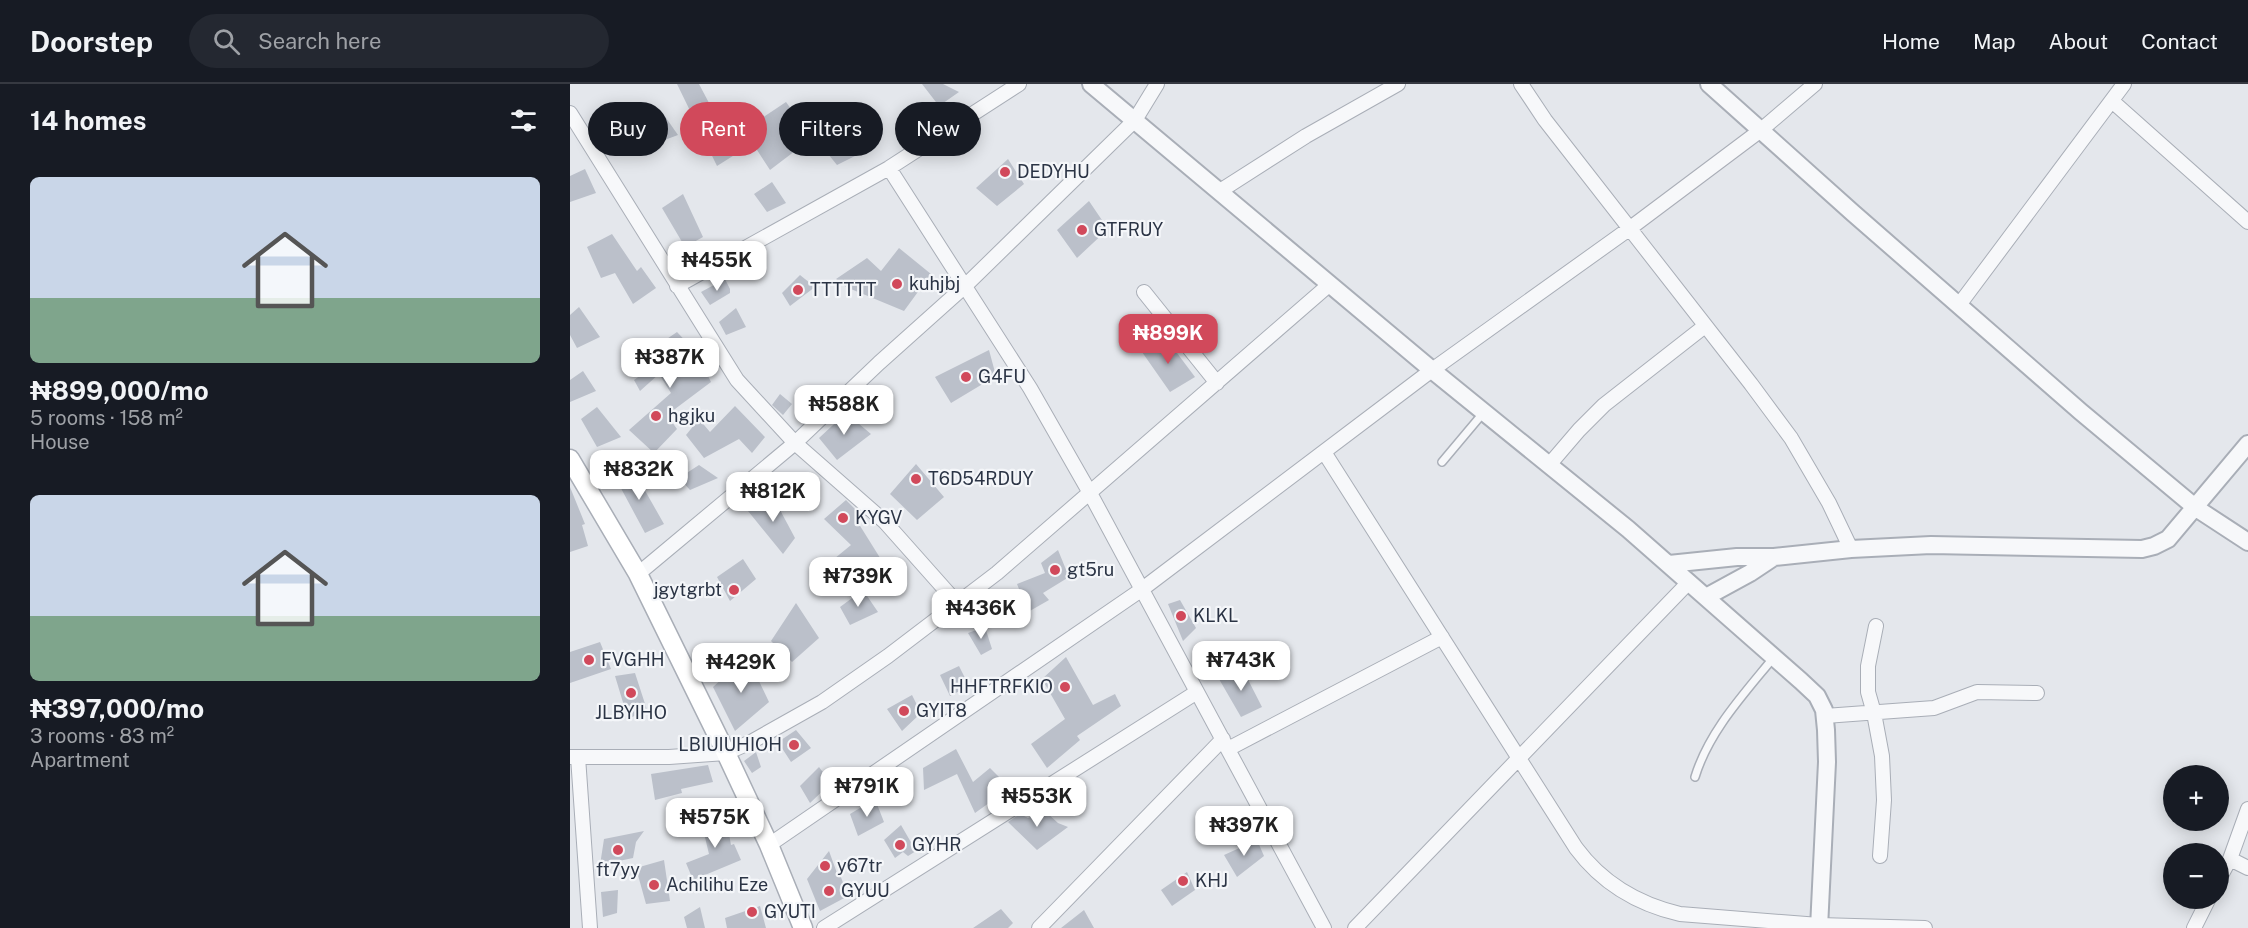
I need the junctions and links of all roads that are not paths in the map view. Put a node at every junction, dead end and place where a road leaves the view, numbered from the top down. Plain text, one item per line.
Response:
1 (1018, 84) edge
2 (1091, 84) edge
3 (1157, 84) edge
4 (1398, 84) edge
5 (1521, 84) edge
6 (1709, 84) edge
7 (1815, 84) edge
8 (2124, 84) edge
9 (2112, 101) junction
10 (570, 113) edge
11 (1135, 120) junction
12 (1761, 130) junction
13 (889, 168) junction
14 (1220, 191) junction
15 (2248, 222) edge
16 (1629, 229) junction
17 (1330, 284) junction
18 (677, 286) junction
19 (965, 286) junction
20 (1144, 292) dead end
21 (1959, 305) junction
22 (1704, 326) junction
23 (1432, 370) junction
24 (1217, 383) junction
25 (1484, 412) junction
26 (795, 443) junction
27 (2248, 444) edge
28 (1324, 452) junction
29 (570, 459) edge
30 (1442, 462) dead end
31 (1549, 465) junction
32 (1090, 493) junction
33 (2196, 508) junction
34 (2248, 542) edge
35 (1851, 549) junction
36 (1774, 557) junction
37 (1669, 564) junction
38 (638, 574) junction
39 (1689, 582) junction
40 (1141, 590) junction
41 (1706, 597) junction
42 (957, 603) junction
43 (1876, 626) dead end
44 (1442, 637) junction
45 (1774, 657) junction
46 (1197, 692) junction
47 (2037, 693) dead end
48 (1874, 713) junction
49 (1825, 716) junction
50 (1225, 744) junction
51 (726, 753) junction
52 (574, 757) edge
53 (1520, 758) junction
54 (1695, 777) dead end
55 (2248, 809) edge
56 (769, 845) junction
57 (1880, 856) dead end
58 (2230, 859) joint
59 (2248, 868) edge
60 (2204, 909) edge
61 (1819, 926) edge
62 (590, 928) edge
63 (803, 928) edge
64 (824, 928) edge
65 (1039, 928) edge
66 (1324, 928) edge
67 (1356, 928) edge
68 (1925, 928) edge
69 (2194, 928) edge

1 - 13 street
2 - 11 street
3 - 11 street
4 - 14 street
5 - 16 street
6 - 12 street
7 - 12 street
8 - 9 street
9 - 15 street
9 - 21 street
10 - 18 street
11 - 14 street
11 - 19 street
12 - 16 street
12 - 21 street
13 - 18 street
13 - 19 street
14 - 17 street
16 - 22 street
16 - 23 street
17 - 23 street
17 - 24 street
18 - 26 street
19 - 26 street
19 - 32 street
20 - 24 street
21 - 33 street
22 - 31 street
22 - 35 street
23 - 25 street
23 - 28 street
24 - 32 street
25 - 30 lane
25 - 31 street
26 - 38 street
26 - 42 street
27 - 33 street
28 - 40 street
28 - 44 street
29 - 38 main road
31 - 37 street
32 - 40 street
32 - 42 street
33 - 34 street
33 - 35 street
35 - 36 street
36 - 37 street
36 - 41 street
37 - 39 street
38 - 51 main road
39 - 41 street
39 - 53 street
40 - 46 street
40 - 56 street
41 - 45 street
42 - 51 street
43 - 48 street
44 - 50 street
44 - 53 street
45 - 49 street
45 - 54 lane
46 - 50 street
46 - 64 street
47 - 48 street
48 - 49 street
48 - 57 street
49 - 61 street
50 - 65 street
50 - 66 street
51 - 52 street
51 - 56 main road
52 - 62 street
53 - 61 street
53 - 67 street
55 - 58 street
56 - 63 main road
58 - 59 street
60 - 69 street
61 - 68 street

